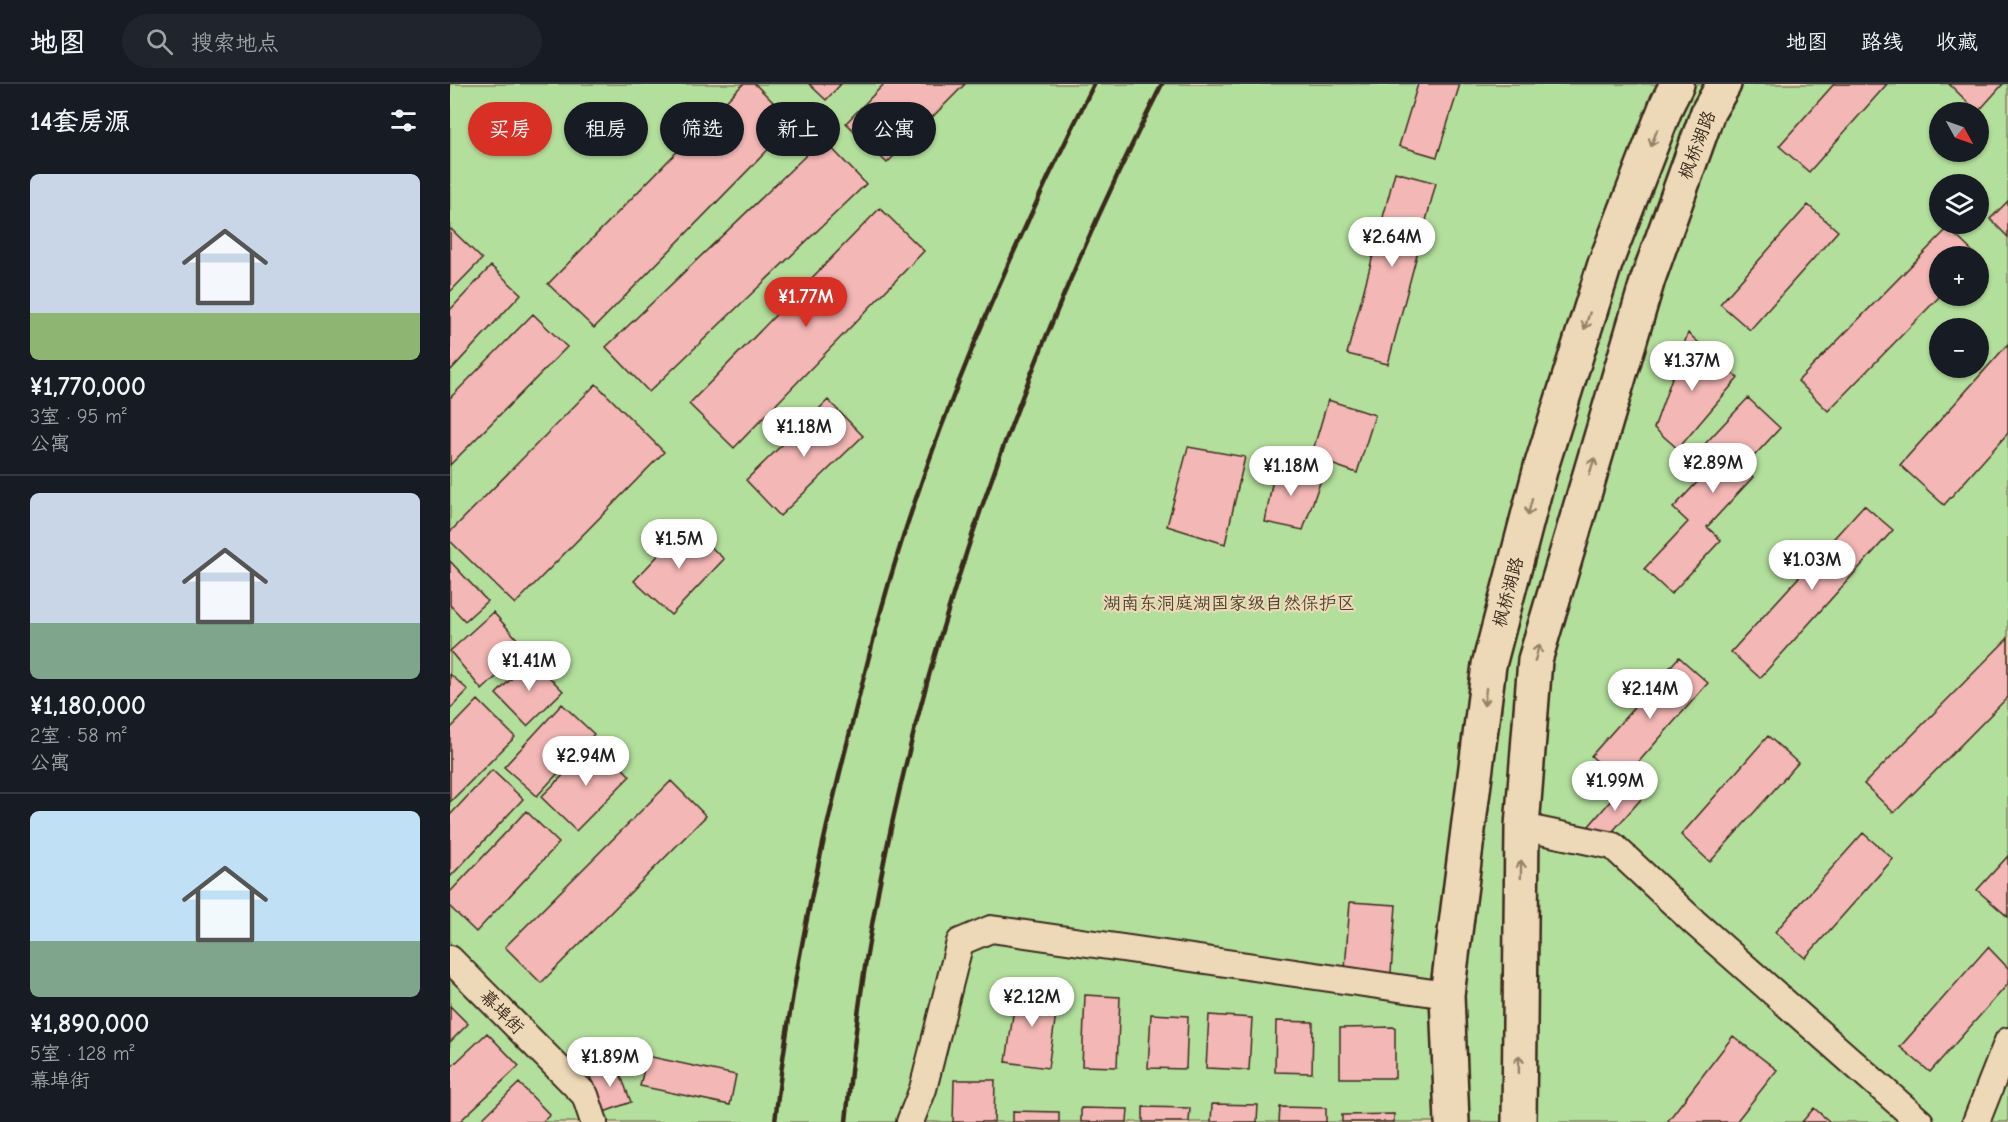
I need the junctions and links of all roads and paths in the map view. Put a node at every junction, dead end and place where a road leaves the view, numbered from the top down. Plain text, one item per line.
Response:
1 (1677, 84) edge
2 (1724, 84) edge
3 (1522, 827) junction
4 (450, 959) edge
5 (1447, 995) junction
6 (2008, 1041) edge
7 (594, 1122) edge
8 (910, 1122) edge
9 (1452, 1122) edge
10 (1518, 1122) edge
11 (1920, 1122) edge
12 (1976, 1122) edge

1 -> 5 main road, 枫桥湖路
3 -> 2 main road, 枫桥湖路
10 -> 3 main road, 枫桥湖路
3 - 11 street
4 - 7 street, 幕埠街
5 - 8 street
5 - 9 main road, 枫桥湖路
6 - 12 street

